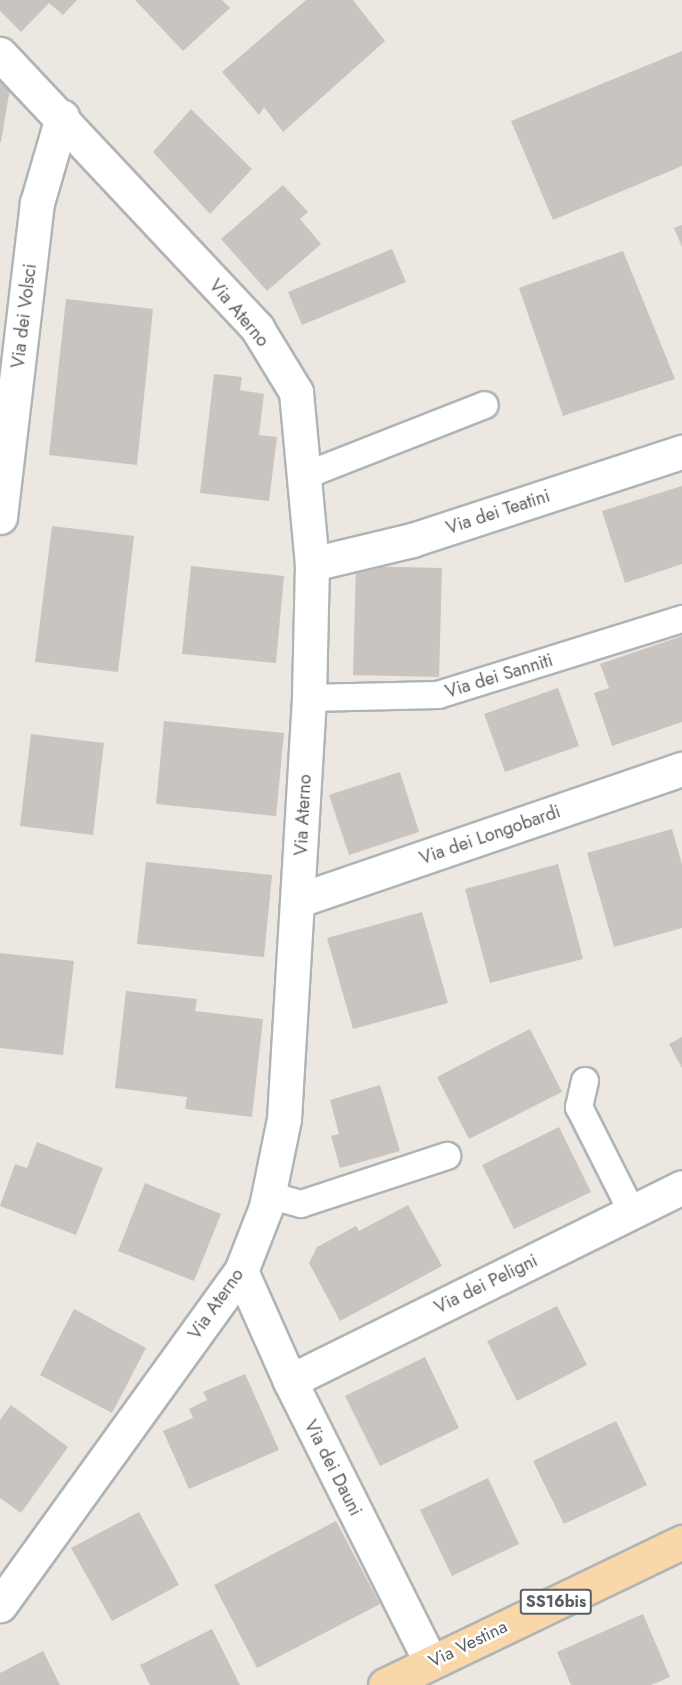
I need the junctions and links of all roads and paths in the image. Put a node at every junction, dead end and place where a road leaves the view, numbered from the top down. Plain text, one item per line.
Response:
1 (0, 54) edge
2 (62, 117) junction
3 (485, 405) dead end
4 (682, 452) edge
5 (304, 476) junction
6 (0, 517) edge
7 (312, 564) junction
8 (682, 619) edge
9 (309, 698) junction
10 (682, 769) edge
11 (299, 900) junction
12 (585, 1081) dead end
13 (447, 1156) dead end
14 (682, 1187) edge
15 (269, 1195) junction
16 (632, 1212) junction
17 (241, 1271) junction
18 (290, 1382) junction
19 (682, 1542) edge
20 (0, 1605) edge
21 (431, 1662) junction
22 (385, 1685) edge

1 - 2 street, Via Aterno
2 - 5 street, Via Aterno
2 - 6 street, Via dei Volsci
3 - 5 lane
4 - 7 street, Via dei Teatini
5 - 7 street, Via Aterno
7 - 9 street, Via Aterno
8 - 9 lane, Via dei Sanniti
9 - 11 street, Via Aterno
10 - 11 street, Via dei Longobardi
11 - 15 street, Via Aterno
12 - 16 lane
13 - 15 lane
14 - 16 street, Via dei Peligni
15 - 17 street, Via Aterno
16 - 18 street, Via dei Peligni
17 - 18 street, Via dei Dauni
17 - 20 street, Via Aterno
18 - 21 street, Via dei Dauni
19 - 21 main road, Via Vestina / SS16bis
21 - 22 main road, Via Vestina / SS16bis

